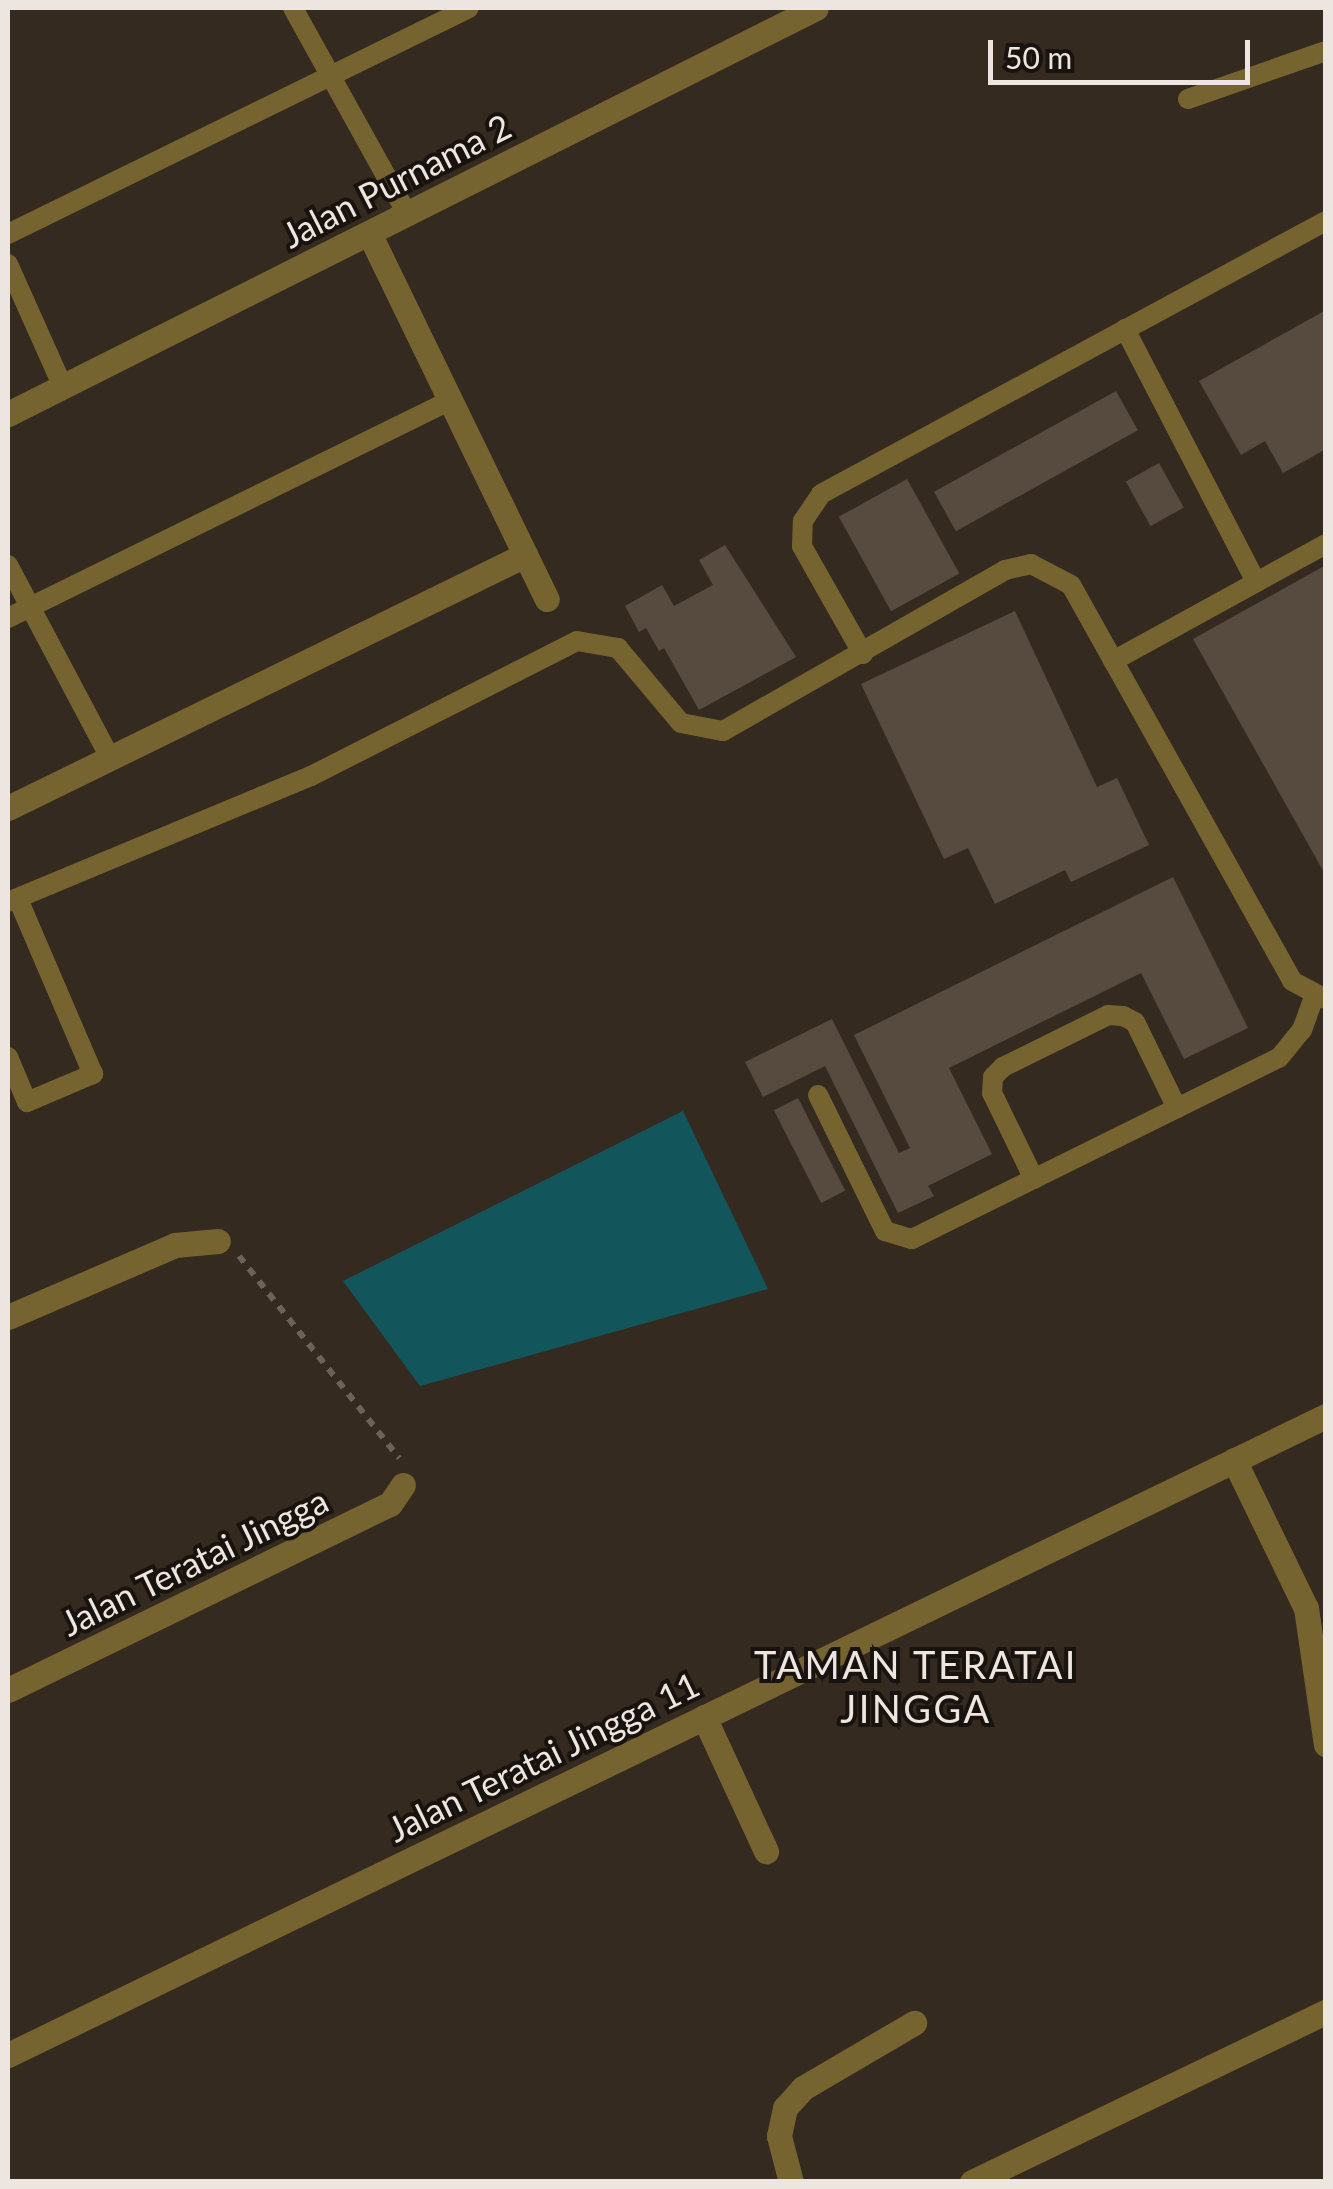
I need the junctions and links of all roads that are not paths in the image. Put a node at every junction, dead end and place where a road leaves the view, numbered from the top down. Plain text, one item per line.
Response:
1 (293, 8) edge
2 (468, 8) edge
3 (816, 8) edge
4 (1326, 52) edge
5 (329, 75) junction
6 (1188, 99) dead end
7 (407, 214) junction
8 (1326, 221) edge
9 (368, 233) junction
10 (8, 234) edge
11 (8, 264) edge
12 (1125, 330) junction
13 (62, 387) junction
14 (450, 400) junction
15 (8, 414) edge
16 (1326, 544) edge
17 (526, 554) junction
18 (8, 566) edge
19 (1256, 582) junction
20 (547, 600) dead end
21 (30, 607) junction
22 (8, 618) edge
23 (863, 654) junction
24 (1113, 661) junction
25 (110, 758) junction
26 (8, 808) edge
27 (13, 901) edge
28 (1320, 998) edge
29 (8, 1058) edge
30 (818, 1095) dead end
31 (17, 1106) edge
32 (1177, 1108) junction
33 (1034, 1179) junction
34 (218, 1241) road end
35 (8, 1317) edge
36 (1326, 1416) edge
37 (1234, 1460) junction
38 (403, 1484) road end
39 (8, 1690) edge
40 (704, 1717) junction
41 (1326, 1745) edge
42 (766, 1851) dead end
43 (1326, 2012) edge
44 (914, 2023) dead end
45 (8, 2055) edge
46 (791, 2182) edge
47 (972, 2182) edge

1 - 5 lane
2 - 5 lane
3 - 7 street, Jalan Purnama 2
4 - 6 lane
5 - 7 lane
5 - 10 lane
7 - 9 street, Jalan Purnama 2
8 - 12 lane
9 - 13 street, Jalan Purnama 2
9 - 14 street
11 - 13 lane
12 - 19 lane
12 - 23 lane
13 - 15 street, Jalan Purnama 2
14 - 17 street
14 - 21 lane
16 - 19 lane
17 - 20 street
17 - 25 street
18 - 21 lane
19 - 24 lane
21 - 22 lane
21 - 25 lane
23 - 24 lane
23 - 27 lane
24 - 28 lane
25 - 26 street
27 - 31 lane
28 - 32 lane
29 - 31 lane
30 - 33 lane
32 - 33 lane
32 - 33 lane
34 - 35 street
36 - 37 street, Jalan Teratai Jingga 11
37 - 40 street, Jalan Teratai Jingga 11
37 - 41 street
38 - 39 street, Jalan Teratai Jingga
40 - 42 street
40 - 45 street, Jalan Teratai Jingga 11
43 - 47 street
44 - 46 street

